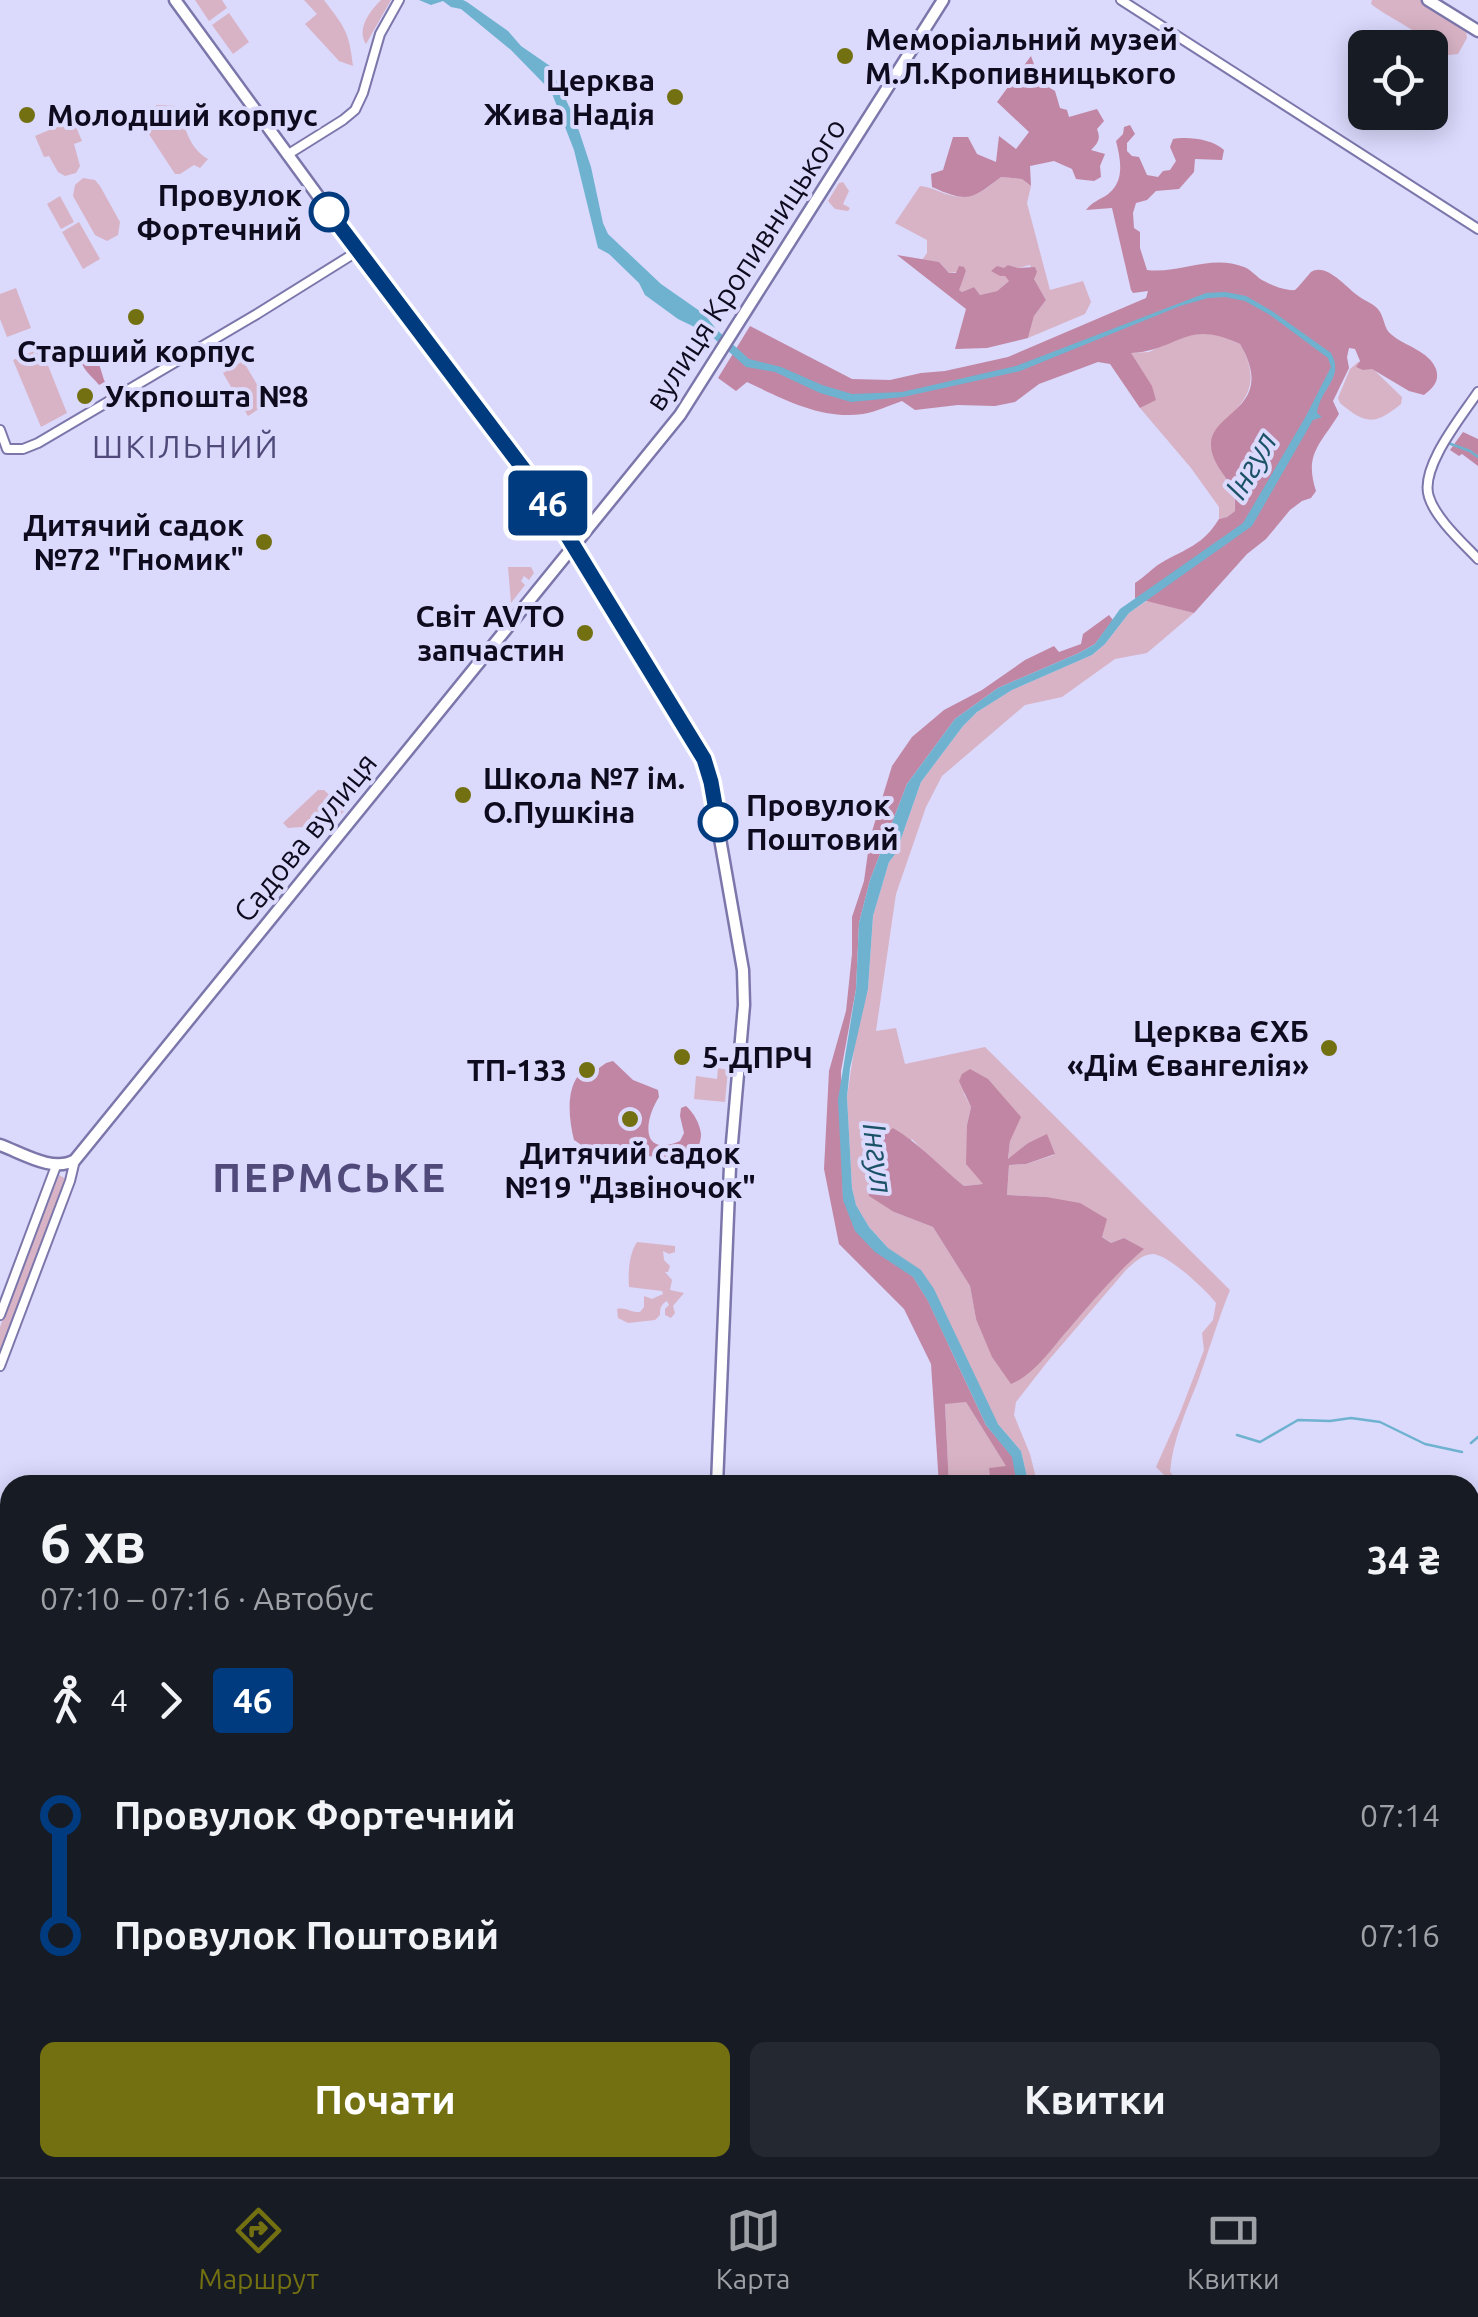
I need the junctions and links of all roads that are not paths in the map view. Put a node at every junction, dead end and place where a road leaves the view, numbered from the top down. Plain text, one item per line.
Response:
1 (175, 0) edge
2 (399, 0) edge
3 (943, 0) edge
4 (1121, 0) edge
5 (1428, 0) edge
6 (1478, 31) edge
7 (287, 155) junction
8 (1478, 229) edge
9 (358, 251) junction
10 (1478, 392) edge
11 (0, 430) edge
12 (574, 545) junction
13 (1478, 559) edge
14 (0, 1145) edge
15 (56, 1166) junction
16 (74, 1166) junction
17 (0, 1316) edge
18 (0, 1366) edge
19 (717, 1475) edge

1 - 7 main road
2 - 7 street
3 - 12 main road, вулиця Кропивницького
4 - 8 street
5 - 6 main road
7 - 9 main road
9 - 11 street
9 - 12 main road
10 - 13 street
12 - 16 main road, Садова вулиця
12 - 19 main road
14 - 15 main road
15 - 16 main road
15 - 17 street
16 - 18 street, Садова вулиця

